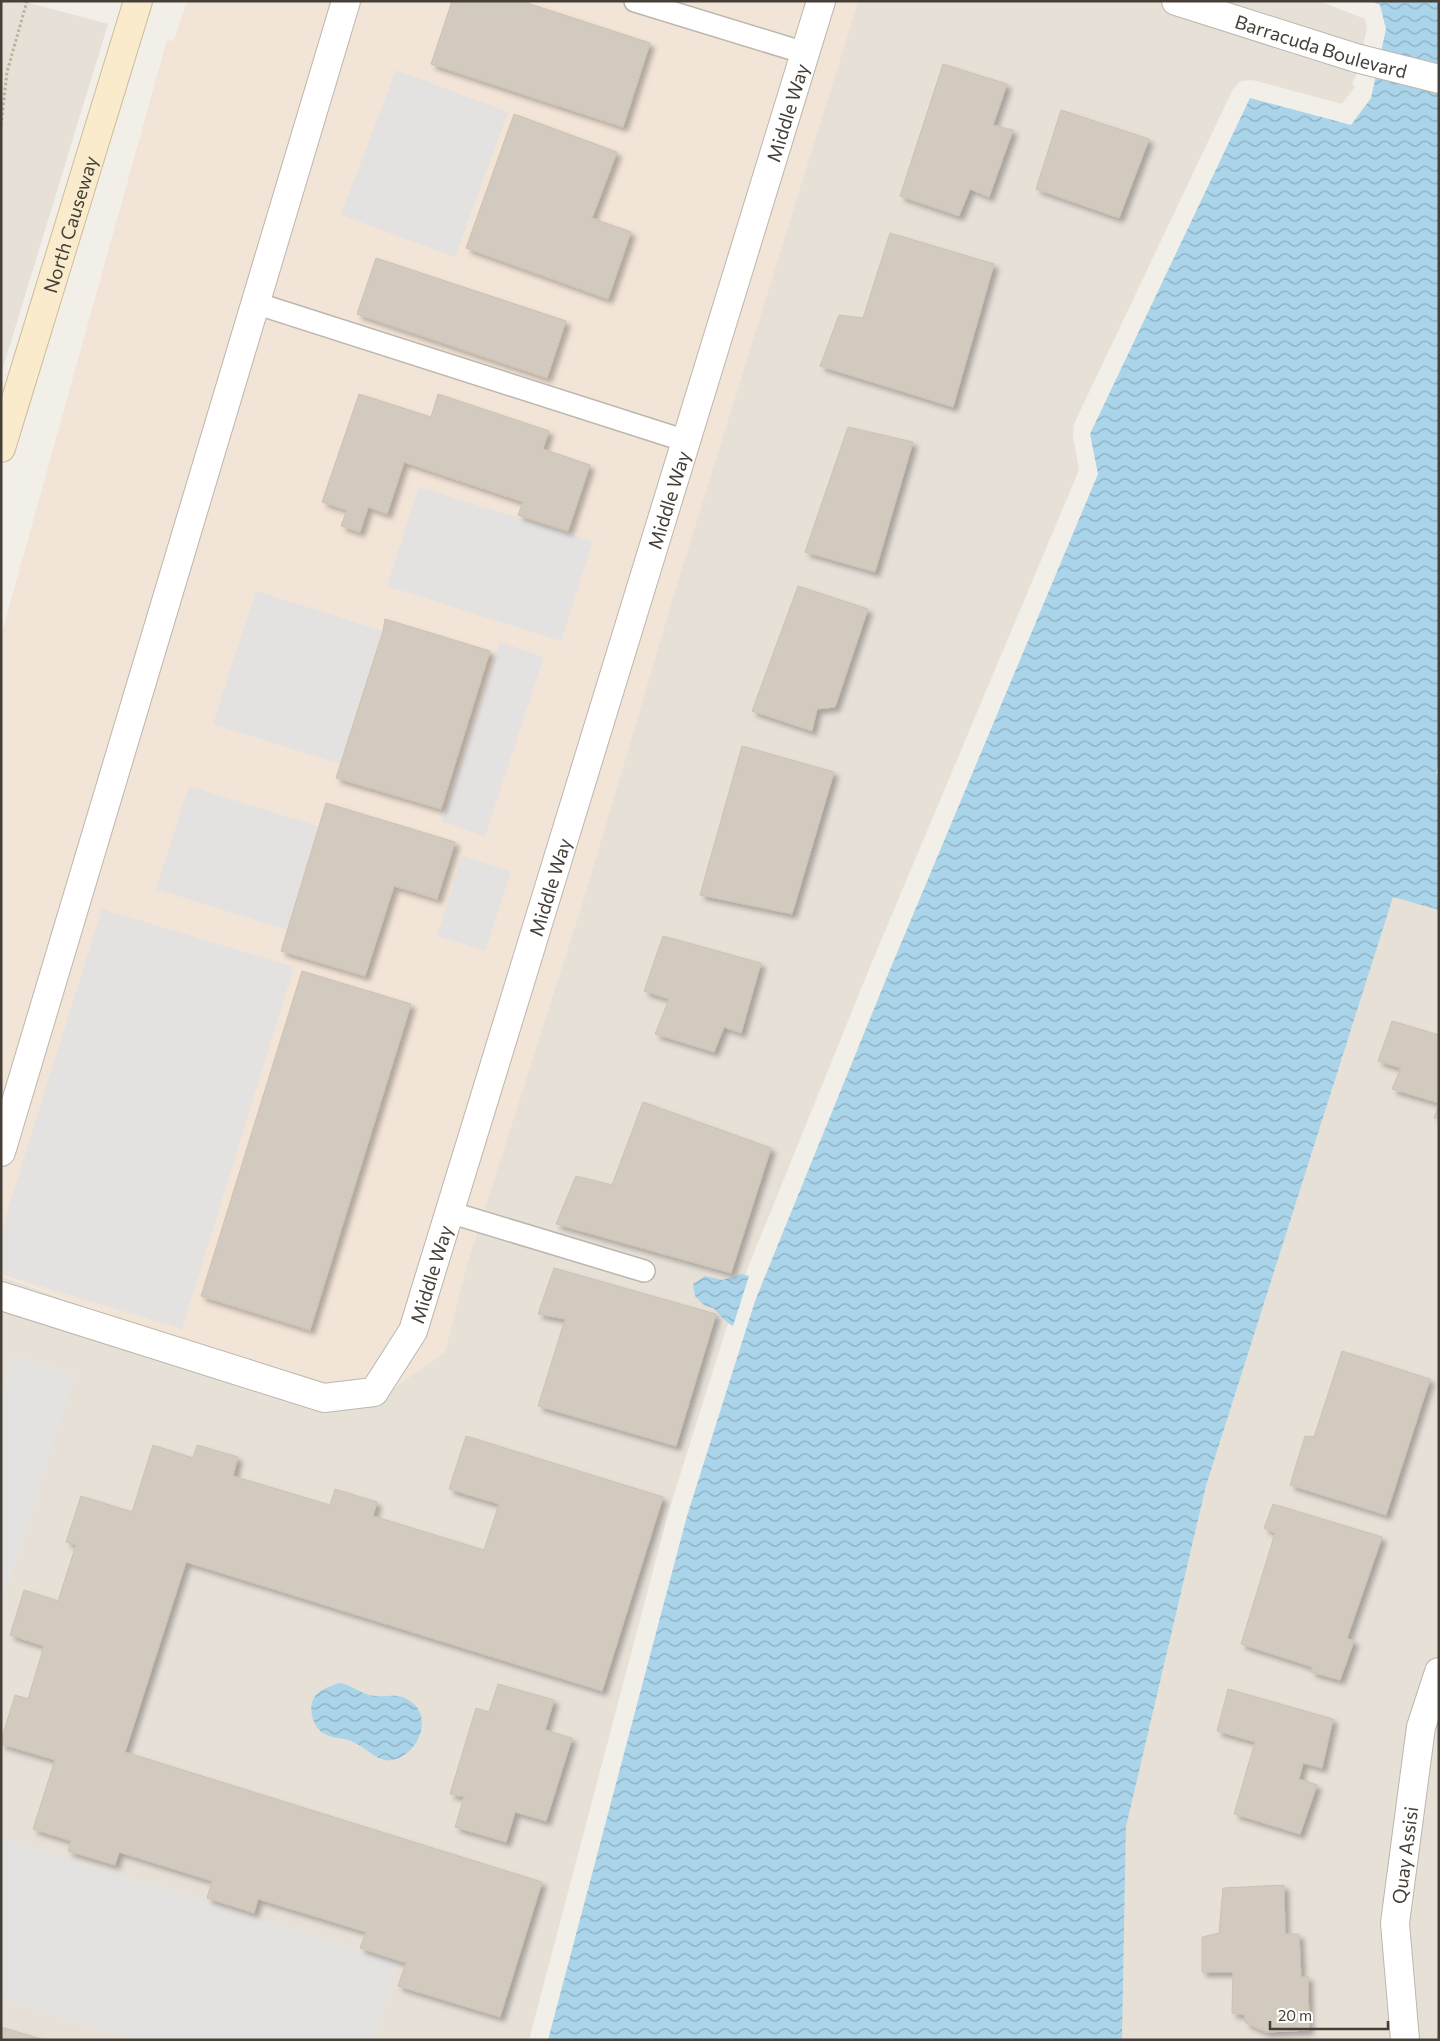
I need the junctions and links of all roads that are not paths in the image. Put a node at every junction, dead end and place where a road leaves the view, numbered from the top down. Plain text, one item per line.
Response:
1 (138, 1) edge
2 (346, 1) edge
3 (635, 1) edge
4 (821, 1) edge
5 (1176, 1) edge
6 (806, 53) junction
7 (1439, 79) edge
8 (255, 303) junction
9 (686, 441) junction
10 (1, 448) edge
11 (1, 1152) edge
12 (449, 1212) junction
13 (644, 1271) dead end
14 (1, 1296) edge
15 (1439, 1672) edge
16 (1405, 2040) edge

1 - 10 main road, North Causeway
2 - 8 street
3 - 6 lane
4 - 6 street, Middle Way
5 - 7 street, Barracuda Boulevard
6 - 9 street, Middle Way
8 - 9 lane
8 - 11 street
9 - 12 street, Middle Way
12 - 13 lane
12 - 14 street, Middle Way
15 - 16 street, Quay Assisi

